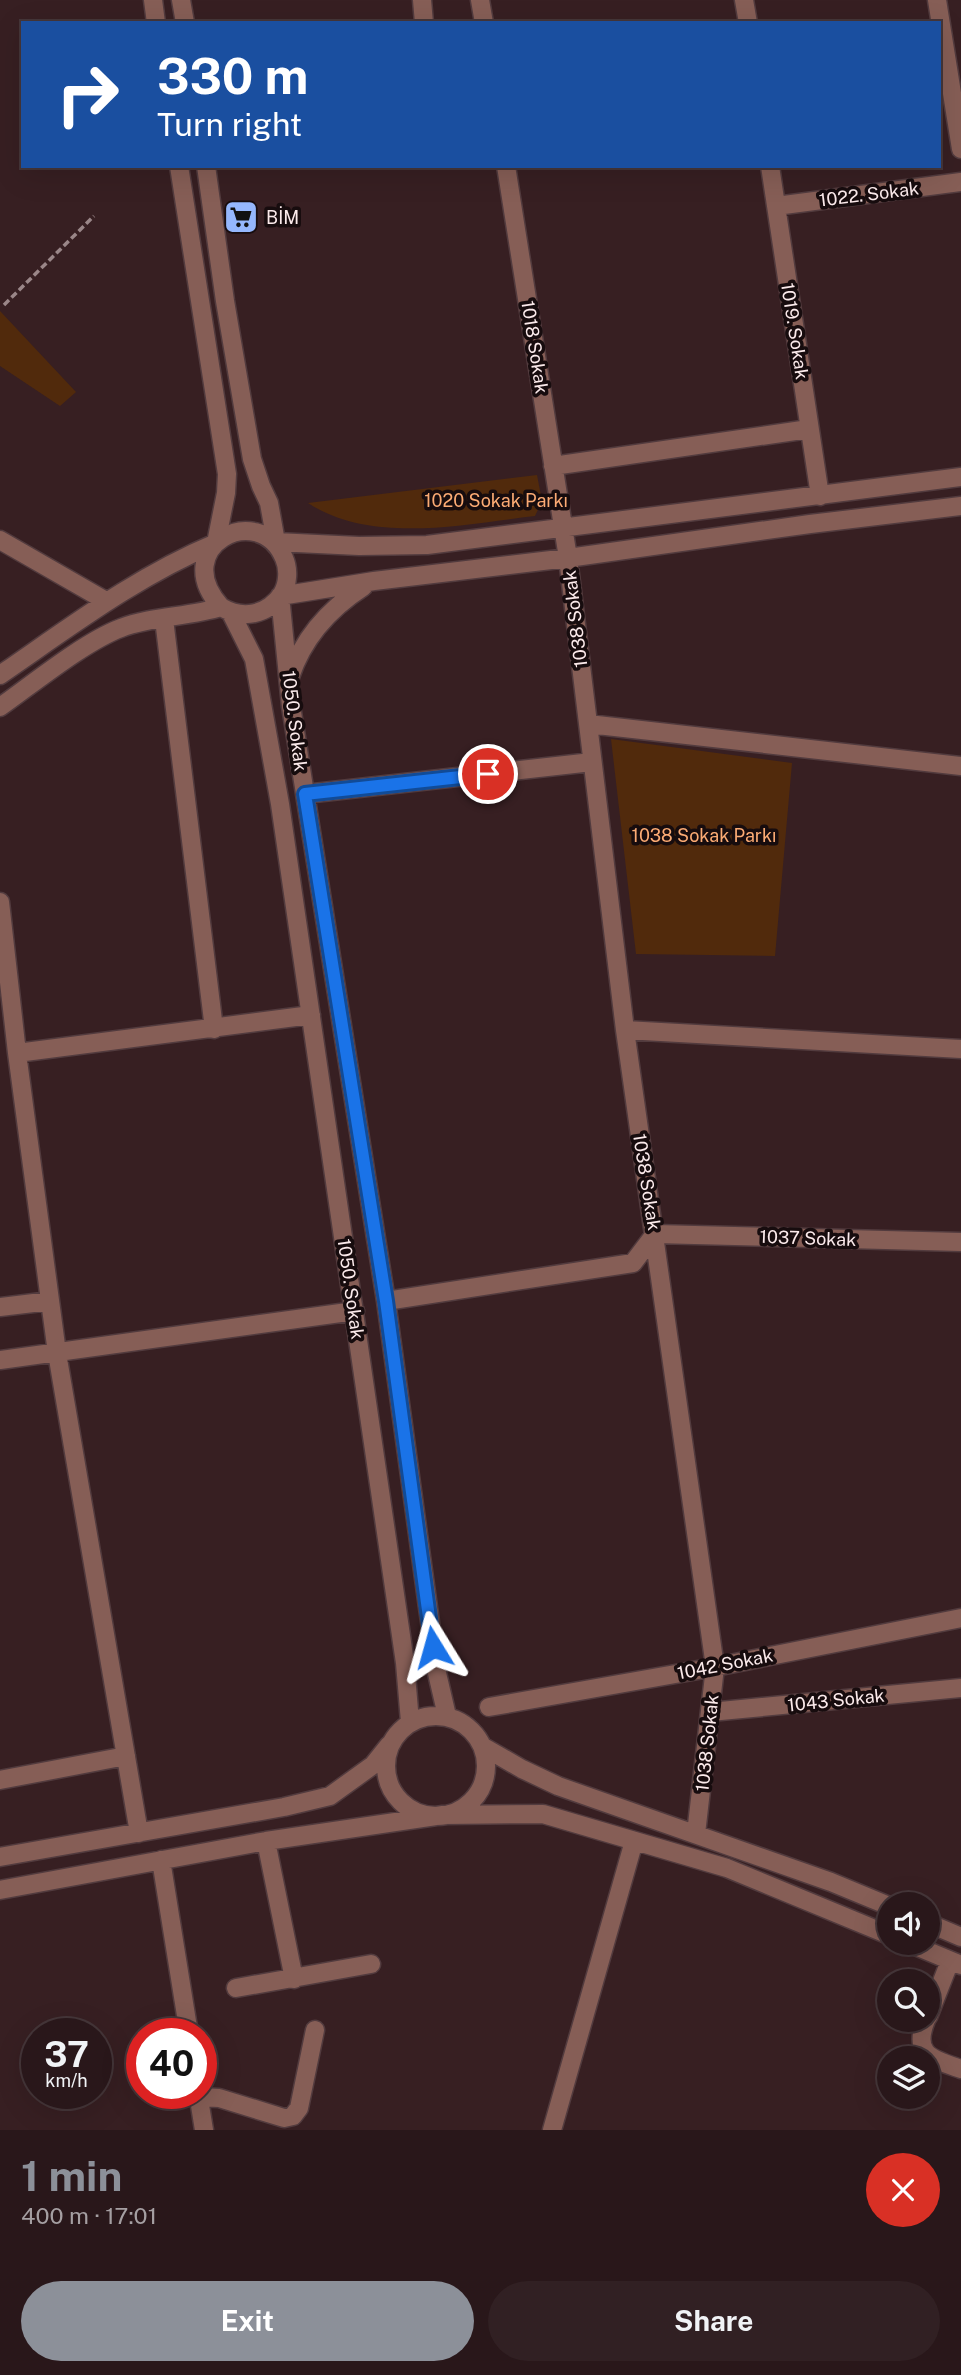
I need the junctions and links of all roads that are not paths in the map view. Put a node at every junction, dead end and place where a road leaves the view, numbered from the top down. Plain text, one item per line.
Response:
1 (153, 0) edge
2 (181, 0) edge
3 (422, 0) edge
4 (480, 0) edge
5 (744, 0) edge
6 (937, 0) edge
7 (156, 21) edge
8 (185, 21) edge
9 (424, 21) edge
10 (484, 21) edge
11 (748, 21) edge
12 (940, 21) edge
13 (941, 25) edge
14 (961, 149) edge
15 (179, 168) edge
16 (206, 168) edge
17 (506, 168) edge
18 (770, 168) edge
19 (961, 182) edge
20 (776, 206) junction
21 (810, 429) junction
22 (553, 466) junction
23 (961, 477) edge
24 (820, 496) junction
25 (961, 506) edge
26 (563, 528) junction
27 (0, 540) edge
28 (276, 542) junction
29 (216, 543) junction
30 (568, 558) junction
31 (374, 581) junction
32 (280, 596) junction
33 (106, 601) junction
34 (226, 610) junction
35 (164, 620) junction
36 (0, 675) edge
37 (289, 681) junction
38 (0, 707) edge
39 (588, 724) junction
40 (592, 762) junction
41 (961, 765) edge
42 (305, 794) junction
43 (0, 902) edge
44 (311, 1015) junction
45 (214, 1029) junction
46 (625, 1030) junction
47 (961, 1049) edge
48 (17, 1053) junction
49 (655, 1234) junction
50 (961, 1242) edge
51 (50, 1301) junction
52 (386, 1301) junction
53 (0, 1307) edge
54 (355, 1311) junction
55 (57, 1353) junction
56 (0, 1360) edge
57 (961, 1618) edge
58 (715, 1667) junction
59 (961, 1688) edge
60 (489, 1707) dead end
61 (710, 1712) junction
62 (447, 1716) junction
63 (410, 1722) junction
64 (389, 1745) junction
65 (482, 1746) junction
66 (126, 1756) junction
67 (0, 1780) edge
68 (443, 1815) junction
69 (139, 1833) junction
70 (696, 1834) junction
71 (266, 1841) junction
72 (634, 1841) junction
73 (0, 1857) edge
74 (161, 1860) junction
75 (0, 1890) edge
76 (877, 1901) edge
77 (940, 1928) edge
78 (877, 1931) edge
79 (961, 1937) edge
80 (937, 1955) edge
81 (956, 1963) edge
82 (371, 1964) dead end
83 (294, 1979) junction
84 (236, 1988) dead end
85 (940, 1993) edge
86 (186, 2018) edge
87 (315, 2030) dead end
88 (922, 2032) edge
89 (961, 2069) edge
90 (217, 2098) edge
91 (200, 2109) edge
92 (204, 2130) edge
93 (552, 2130) edge

1 - 7 street
2 - 8 street
3 - 9 street
4 - 10 street
5 - 11 street
6 - 12 street
13 - 14 street
15 - 29 street
16 - 28 street
17 - 22 street, 1018 Sokak
18 - 20 street, 1019. Sokak
19 - 20 street, 1022. Sokak
20 - 21 street, 1019. Sokak
21 - 22 street
21 - 24 street, 1019. Sokak
22 - 26 street, 1018 Sokak
23 - 24 street
24 - 26 street
25 - 30 street
26 - 28 street
26 - 30 street, 1038 Sokak
27 - 33 street
28 - 29 street
28 - 32 street
29 - 33 street
29 - 34 street
30 - 31 street
30 - 39 street, 1038 Sokak
31 - 32 street
31 - 37 street
32 - 34 street
32 - 37 street, 1050. Sokak
33 - 36 street
34 - 35 street
34 - 44 street, 1050. Sokak
35 - 38 street
35 - 45 street
37 - 42 street, 1050. Sokak
39 - 40 street, 1038 Sokak
39 - 41 street
40 - 42 street
40 - 46 street, 1038 Sokak
42 - 52 street, 1050. Sokak
43 - 48 street
44 - 45 street
44 - 54 street, 1050. Sokak
45 - 48 street
46 - 47 street
46 - 49 street, 1038 Sokak
48 - 51 street
49 - 50 street, 1037 Sokak
49 - 52 street
49 - 58 street, 1038 Sokak
51 - 53 street
51 - 55 street
52 - 62 street, 1050. Sokak
54 - 55 street
54 - 63 street, 1050. Sokak
55 - 56 street
55 - 66 street
57 - 58 street, 1042 Sokak
58 - 60 street, 1042 Sokak
58 - 61 street, 1038 Sokak
59 - 61 street, 1043 Sokak
61 - 70 street, 1038 Sokak
62 - 63 street
62 - 65 street
63 - 64 street
64 - 68 street
64 - 69 street
65 - 68 street
65 - 70 street
66 - 67 street
66 - 69 street
68 - 71 street
68 - 72 street
69 - 73 street
70 - 76 street
71 - 74 street
71 - 83 street
72 - 78 street
72 - 93 street
74 - 75 street
74 - 86 street
77 - 79 street
80 - 81 street
81 - 85 street
82 - 83 street
83 - 84 street
87 - 90 street
88 - 89 street
91 - 92 street

